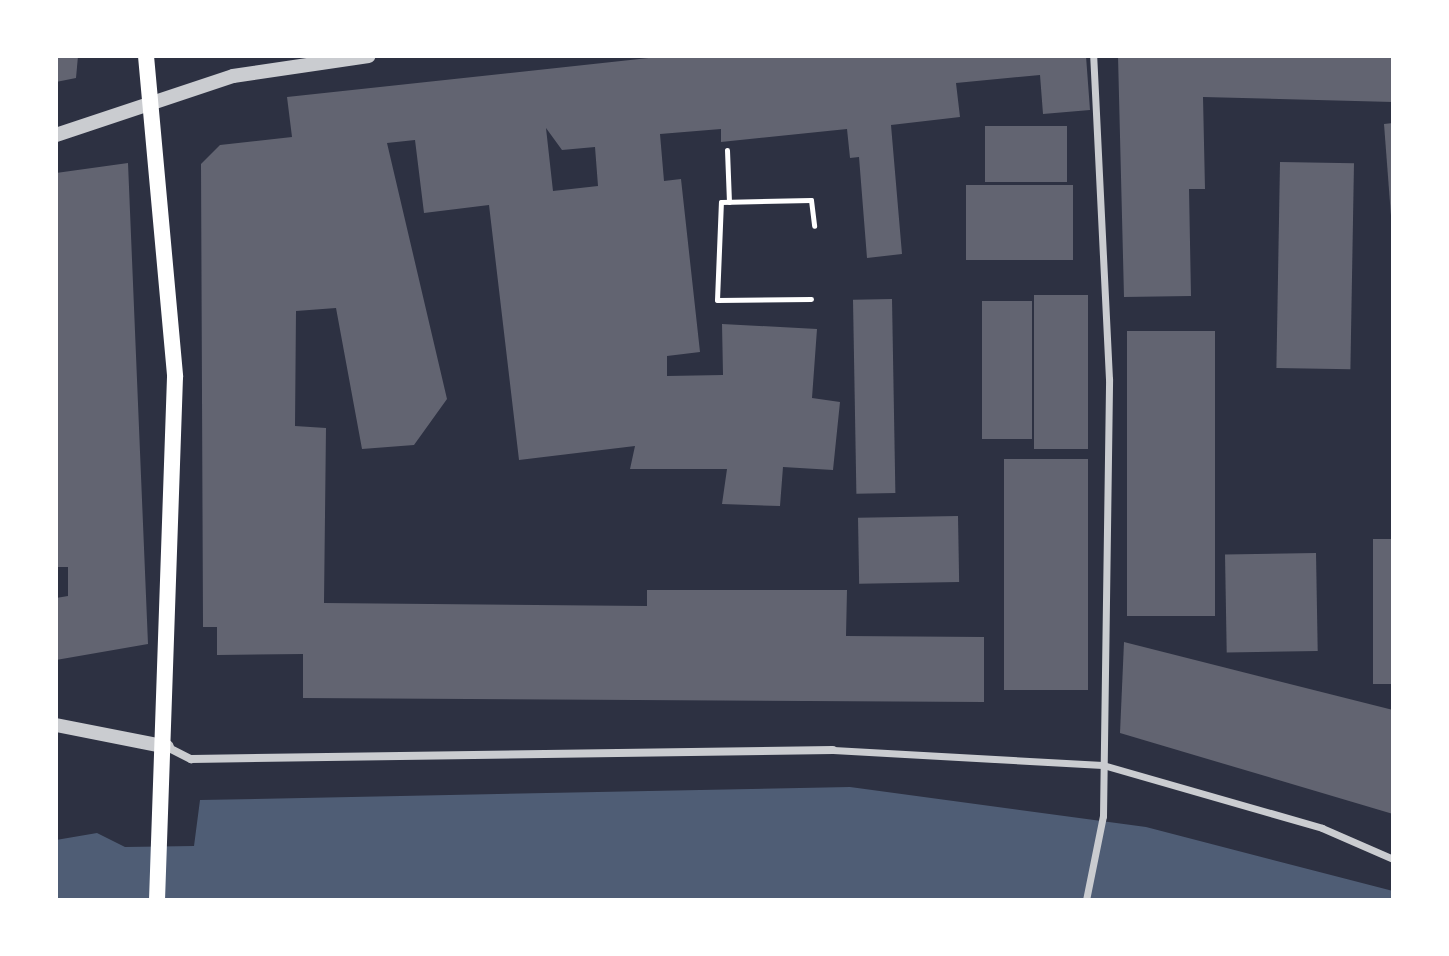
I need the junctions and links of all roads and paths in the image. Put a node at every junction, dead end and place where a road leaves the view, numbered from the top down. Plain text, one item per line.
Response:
1 (146, 56) edge
2 (369, 56) edge
3 (1093, 56) edge
4 (150, 103) junction
5 (56, 135) edge
6 (727, 150) dead end
7 (729, 202) junction
8 (814, 226) dead end
9 (811, 299) dead end
10 (56, 725) edge
11 (167, 747) junction
12 (833, 750) joint
13 (1103, 765) junction
14 (1393, 859) edge
15 (157, 900) edge
16 (1086, 900) edge

1 - 4 main road
2 - 4 street
3 - 13 street
4 - 5 street
4 - 11 main road
6 - 7 path
7 - 8 path
7 - 9 path
10 - 11 street
11 - 12 street
11 - 15 main road
12 - 13 street
13 - 14 street
13 - 16 street

